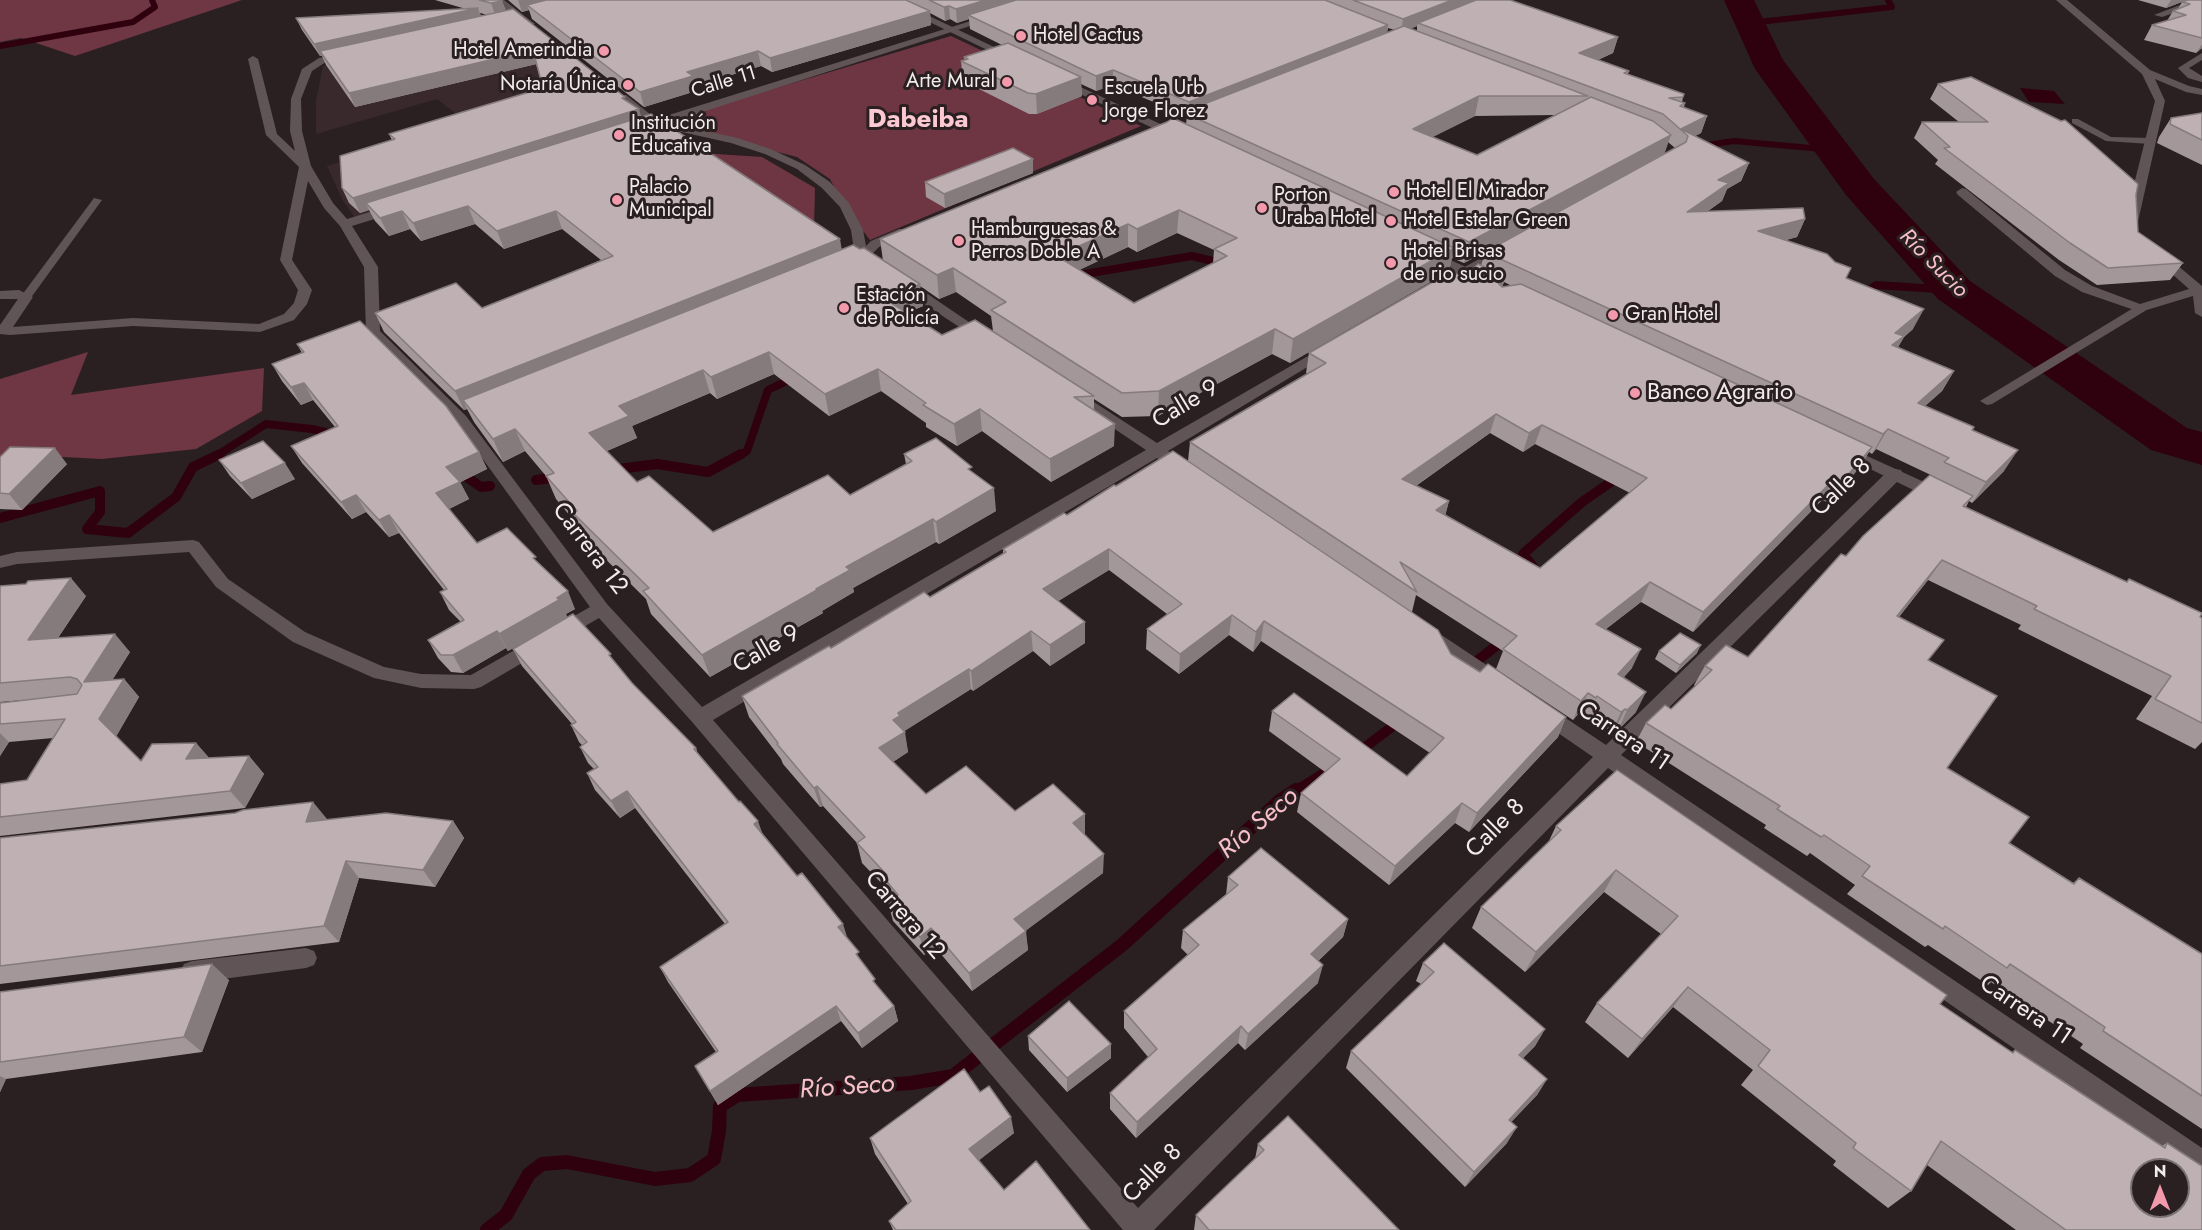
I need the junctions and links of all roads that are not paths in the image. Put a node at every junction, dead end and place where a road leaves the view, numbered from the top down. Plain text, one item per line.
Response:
1 (498, 0) edge
2 (889, 0) edge
3 (2061, 0) edge
4 (2165, 0) edge
5 (2202, 0) edge
6 (2184, 6) junction
7 (2202, 12) edge
8 (1005, 13) edge
9 (526, 15) junction
10 (2159, 15) dead end
11 (509, 19) edge
12 (953, 30) junction
13 (538, 31) edge
14 (358, 53) edge
15 (2202, 56) edge
16 (253, 59) dead end
17 (1028, 66) edge
18 (2146, 72) junction
19 (1049, 76) edge
20 (2202, 80) edge
21 (610, 88) edge
22 (2202, 92) edge
23 (2075, 121) dead end
24 (649, 125) junction
25 (1148, 132) edge
26 (1169, 133) junction
27 (1189, 141) edge
28 (2150, 141) junction
29 (304, 166) junction
30 (1962, 192) dead end
31 (97, 200) dead end
32 (411, 203) edge
33 (345, 224) junction
34 (918, 226) edge
35 (2133, 236) edge
36 (1517, 242) edge
37 (1411, 246) edge
38 (2150, 249) edge
39 (864, 258) junction
40 (1458, 281) junction
41 (1501, 288) edge
42 (2199, 290) junction
43 (0, 296) edge
44 (1421, 296) edge
45 (26, 297) junction
46 (2140, 308) junction
47 (2202, 313) edge
48 (1340, 344) edge
49 (1000, 348) edge
50 (1059, 386) edge
51 (1987, 400) dead end
52 (1831, 444) edge
53 (1158, 451) junction
54 (1895, 474) junction
55 (1197, 477) edge
56 (1948, 500) edge
57 (9, 560) edge
58 (601, 609) junction
59 (1412, 623) edge
60 (700, 718) junction
61 (1607, 756) junction
62 (306, 958) dead end
63 (165, 976) edge
64 (2202, 1163) edge
65 (1139, 1228) edge

1 - 9 street
2 - 12 street
3 - 18 street
4 - 6 street
5 - 6 street
6 - 7 street
6 - 10 street
8 - 12 street, Calle 11
9 - 11 street
9 - 13 street
12 - 17 street
12 - 24 street, Calle 11
14 - 29 street, Carrera 12
15 - 20 street
16 - 29 street
18 - 22 street
18 - 28 street
19 - 26 street
21 - 24 street
23 - 28 lane
24 - 39 street
25 - 26 street
26 - 27 street
28 - 35 street
29 - 33 street, Carrera 12
29 - 45 street
30 - 46 street
31 - 45 lane
32 - 33 street
33 - 58 street, Carrera 12
34 - 39 street
36 - 40 street
37 - 40 street
38 - 42 street
39 - 49 street
40 - 41 street
40 - 44 street
42 - 46 street
42 - 47 street
43 - 45 street
46 - 51 street
48 - 53 street, Calle 9
50 - 53 street
52 - 54 street
53 - 55 street
53 - 60 street, Calle 9
54 - 56 street
54 - 61 street, Calle 8
57 - 58 street
58 - 60 street, Carrera 12
59 - 61 street, Carrera 11
60 - 65 street, Carrera 12
61 - 64 street, Carrera 11
61 - 65 street, Calle 8
62 - 63 street

